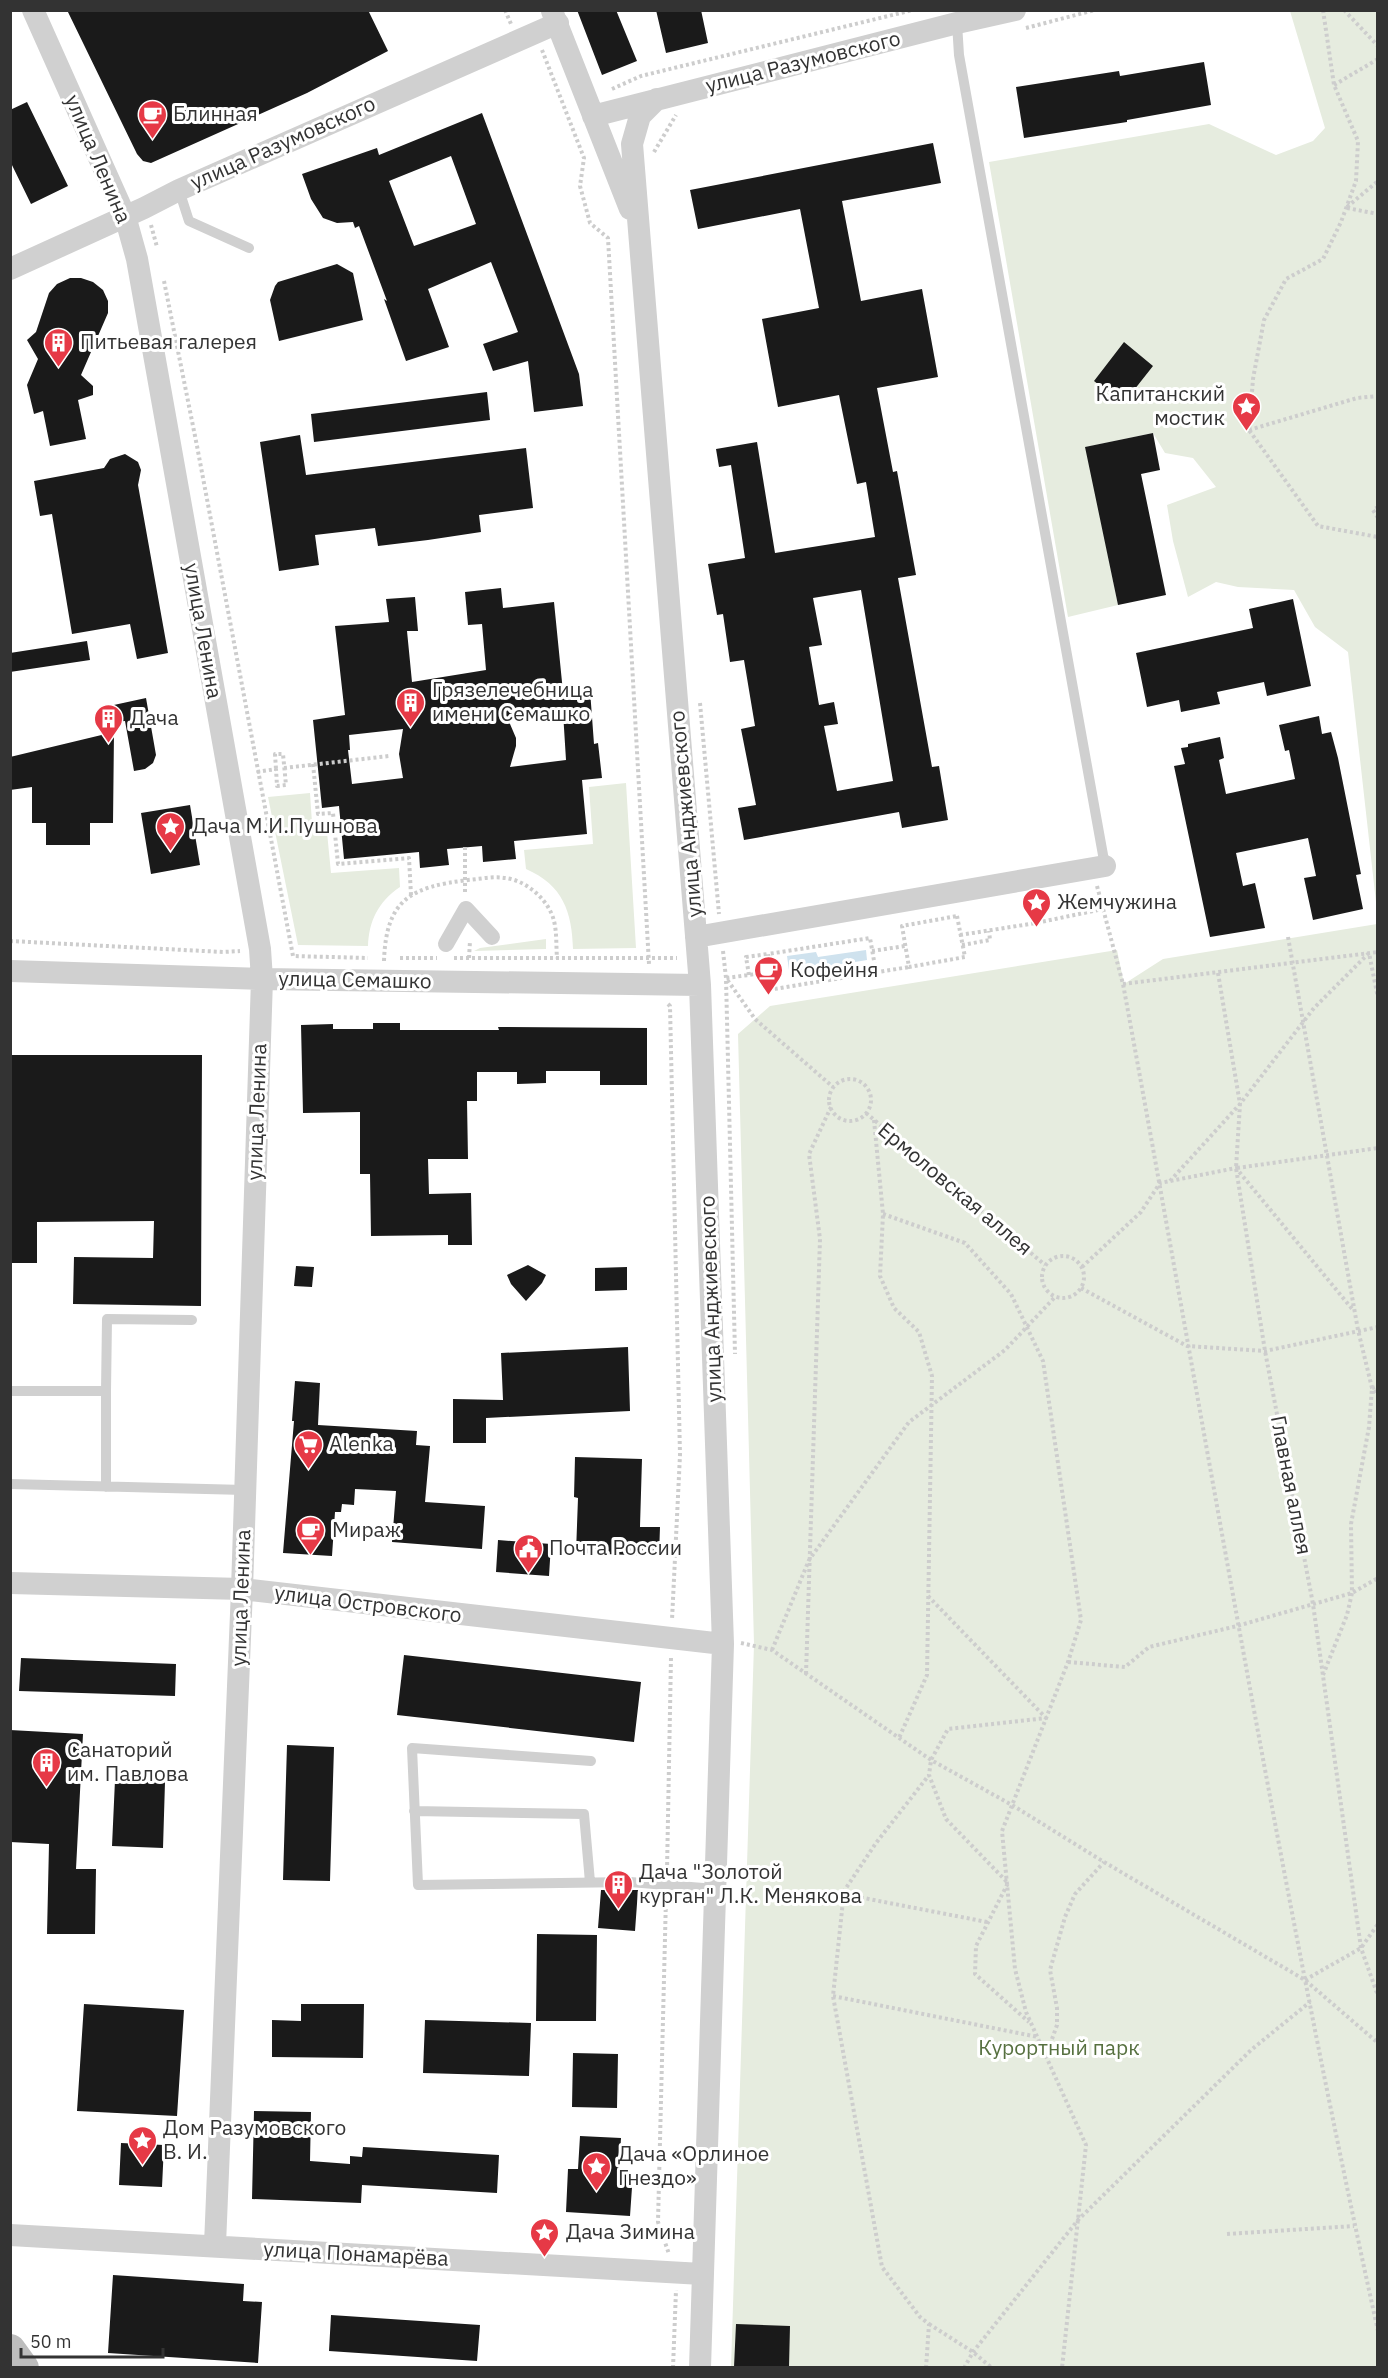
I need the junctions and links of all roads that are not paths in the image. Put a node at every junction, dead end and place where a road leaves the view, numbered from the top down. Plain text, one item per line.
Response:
1 (33, 10) edge
2 (555, 17) edge
3 (957, 17) edge
4 (1017, 20) edge
5 (657, 99) junction
6 (593, 116) junction
7 (179, 190) junction
8 (135, 212) junction
9 (639, 233) junction
10 (249, 248) dead end
11 (10, 269) edge
12 (1105, 866) joint
13 (492, 938) dead end
14 (446, 944) dead end
15 (697, 948) junction
16 (10, 971) edge
17 (262, 979) junction
18 (700, 985) junction
19 (192, 1320) dead end
20 (10, 1391) edge
21 (106, 1391) junction
22 (10, 1484) edge
23 (106, 1486) junction
24 (245, 1490) junction
25 (10, 1583) edge
26 (242, 1589) junction
27 (736, 1647) junction
28 (591, 1761) dead end
29 (414, 1811) junction
30 (590, 1882) junction
31 (715, 1889) junction
32 (10, 2235) edge
33 (215, 2246) junction
34 (702, 2274) junction
35 (10, 2350) edge
36 (23, 2367) edge
37 (700, 2367) edge

1 - 8 street, улица Ленина
2 - 6 street, улица Анджиевского
2 - 7 street, улица Разумовского
3 - 4 street, улица Разумовского
3 - 5 street, улица Разумовского
3 - 12 lane
5 - 6 street, улица Разумовского
5 - 9 street, улица Анджиевского
6 - 9 street, улица Анджиевского
7 - 8 street, улица Разумовского
7 - 10 lane
8 - 11 street, улица Разумовского
8 - 17 street, улица Ленина
9 - 15 street, улица Анджиевского
12 - 15 street
13 - 14 street
15 - 18 street, улица Анджиевского
16 - 17 street, улица Семашко
17 - 18 street, улица Семашко
17 - 24 street, улица Ленина
18 - 27 street, улица Анджиевского
19 - 21 lane
20 - 21 lane
21 - 23 lane
22 - 23 lane
23 - 24 lane
24 - 26 street, улица Ленина
25 - 26 street, улица Островского
26 - 27 street, улица Островского
26 - 33 street, улица Ленина
27 - 31 street, улица Анджиевского
28 - 29 lane
29 - 30 lane
29 - 30 lane
30 - 31 lane
31 - 34 street, улица Анджиевского
32 - 33 street, улица Понамарёва
33 - 34 street, улица Понамарёва
34 - 37 street, улица Анджиевского
35 - 36 main road

